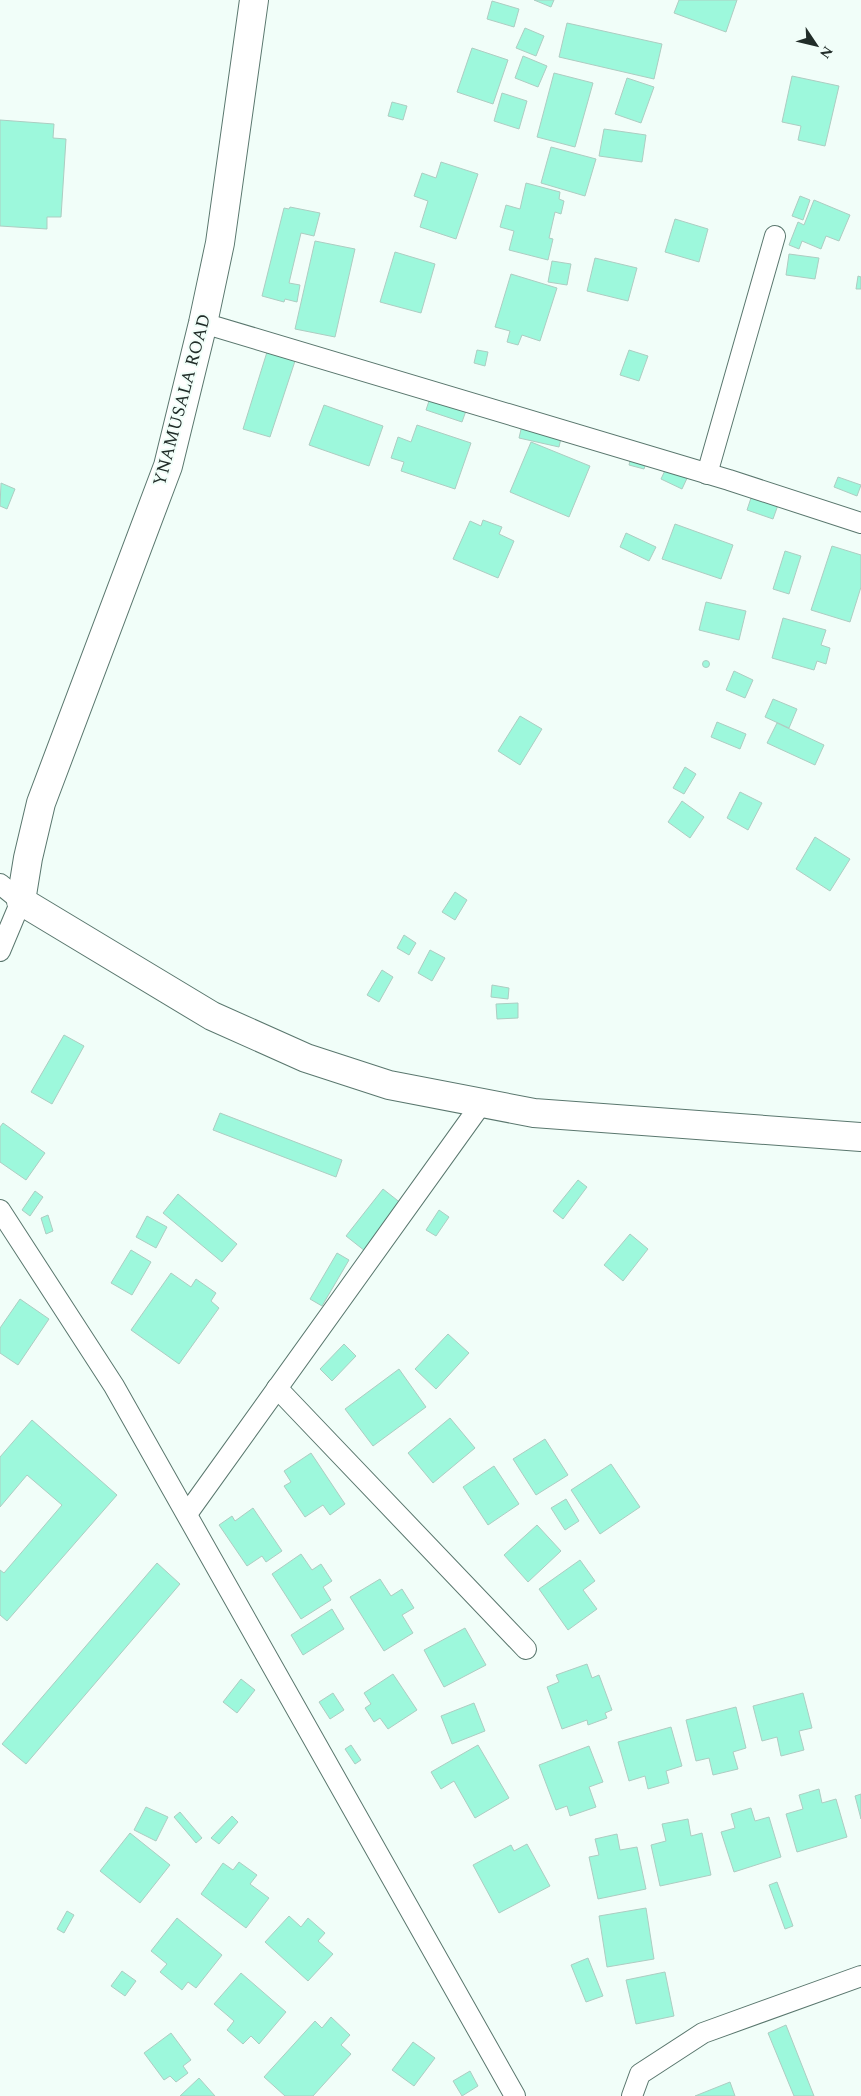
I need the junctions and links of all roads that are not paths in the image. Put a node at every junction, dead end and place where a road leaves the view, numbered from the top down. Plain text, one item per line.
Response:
1 (254, 0) edge
2 (775, 236) dead end
3 (203, 322) junction
4 (707, 474) junction
5 (861, 523) edge
6 (0, 884) edge
7 (21, 900) junction
8 (0, 952) edge
9 (482, 1103) junction
10 (861, 1137) edge
11 (0, 1210) edge
12 (277, 1388) junction
13 (187, 1514) junction
14 (526, 1649) dead end
15 (861, 1976) edge
16 (515, 2096) edge
17 (632, 2096) edge

1 - 3 main road, YNAMUSALA ROAD
2 - 4 street
3 - 4 street
3 - 7 main road, YNAMUSALA ROAD
4 - 5 street
6 - 7 street
7 - 8 street
7 - 9 main road
9 - 10 main road
9 - 12 street
11 - 13 street
12 - 13 street
12 - 14 street
13 - 16 street
15 - 17 street

